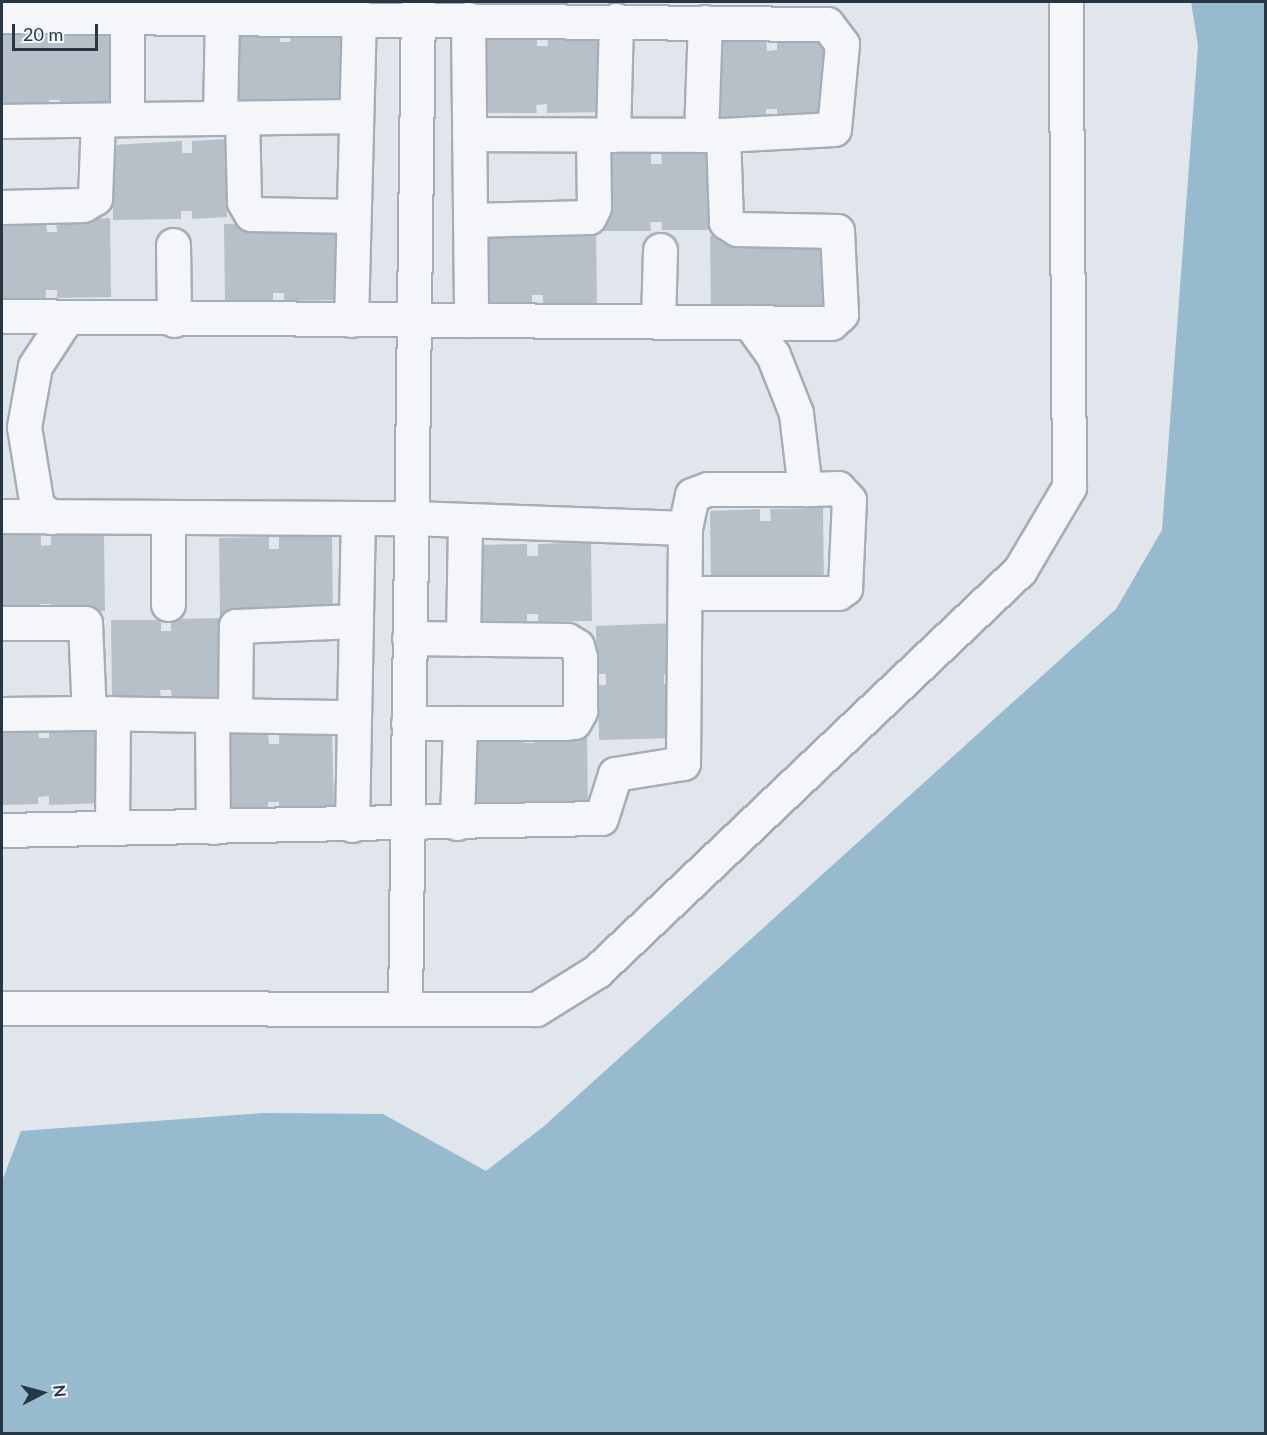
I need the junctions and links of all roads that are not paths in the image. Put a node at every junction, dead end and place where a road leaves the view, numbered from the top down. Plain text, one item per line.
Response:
1 (1066, 2) edge
2 (417, 10) edge
3 (2, 16) edge
4 (127, 16) junction
5 (222, 16) junction
6 (359, 16) junction
7 (468, 19) junction
8 (616, 20) junction
9 (705, 22) junction
10 (356, 116) junction
11 (231, 118) junction
12 (112, 120) junction
13 (2, 121) edge
14 (469, 134) junction
15 (603, 135) junction
16 (712, 135) junction
17 (2, 207) edge
18 (353, 216) junction
19 (470, 220) junction
20 (173, 245) dead end
21 (660, 250) dead end
22 (2, 316) edge
23 (65, 320) junction
24 (174, 320) junction
25 (351, 320) junction
26 (413, 320) junction
27 (471, 320) junction
28 (658, 322) junction
29 (749, 322) junction
30 (805, 489) junction
31 (2, 516) edge
32 (51, 517) junction
33 (168, 517) junction
34 (358, 518) junction
35 (411, 518) junction
36 (465, 520) junction
37 (685, 528) junction
38 (685, 593) junction
39 (168, 604) dead end
40 (356, 621) junction
41 (2, 622) edge
42 (409, 638) junction
43 (463, 639) junction
44 (101, 713) junction
45 (2, 714) edge
46 (224, 715) junction
47 (354, 717) junction
48 (408, 723) junction
49 (460, 723) junction
50 (457, 823) junction
51 (407, 824) junction
52 (352, 825) junction
53 (213, 827) junction
54 (112, 828) junction
55 (2, 830) edge
56 (2, 1008) edge
57 (405, 1008) junction

1 - 57 street
2 - 6 street
2 - 7 street
2 - 26 street
3 - 4 street
4 - 5 street
4 - 12 street
5 - 6 street
5 - 11 street
6 - 10 street
7 - 8 street
7 - 14 street
8 - 9 street
8 - 15 street
9 - 16 street
9 - 16 street
10 - 11 street
10 - 18 street
11 - 12 street
11 - 18 street
12 - 13 street
12 - 17 street
14 - 15 street
14 - 19 street
15 - 16 street
15 - 19 street
16 - 29 street
18 - 25 street
19 - 27 street
20 - 24 street
21 - 28 street
22 - 23 street
23 - 24 street
23 - 32 street
24 - 25 street
25 - 26 street
26 - 27 street
26 - 35 street
27 - 28 street
28 - 29 street
29 - 30 street
30 - 37 street
30 - 38 street
31 - 32 street
32 - 33 street
33 - 34 street
33 - 39 street
34 - 35 street
34 - 40 street
35 - 36 street
35 - 42 street
36 - 37 street
36 - 43 street
37 - 38 street
38 - 50 street
40 - 46 street
40 - 47 street
41 - 44 street
42 - 43 street
42 - 48 street
43 - 49 street
44 - 45 street
44 - 46 street
44 - 54 street
46 - 47 street
46 - 53 street
47 - 52 street
48 - 49 street
48 - 51 street
49 - 50 street
50 - 51 street
51 - 52 street
51 - 57 street
52 - 53 street
53 - 54 street
54 - 55 street
56 - 57 street

